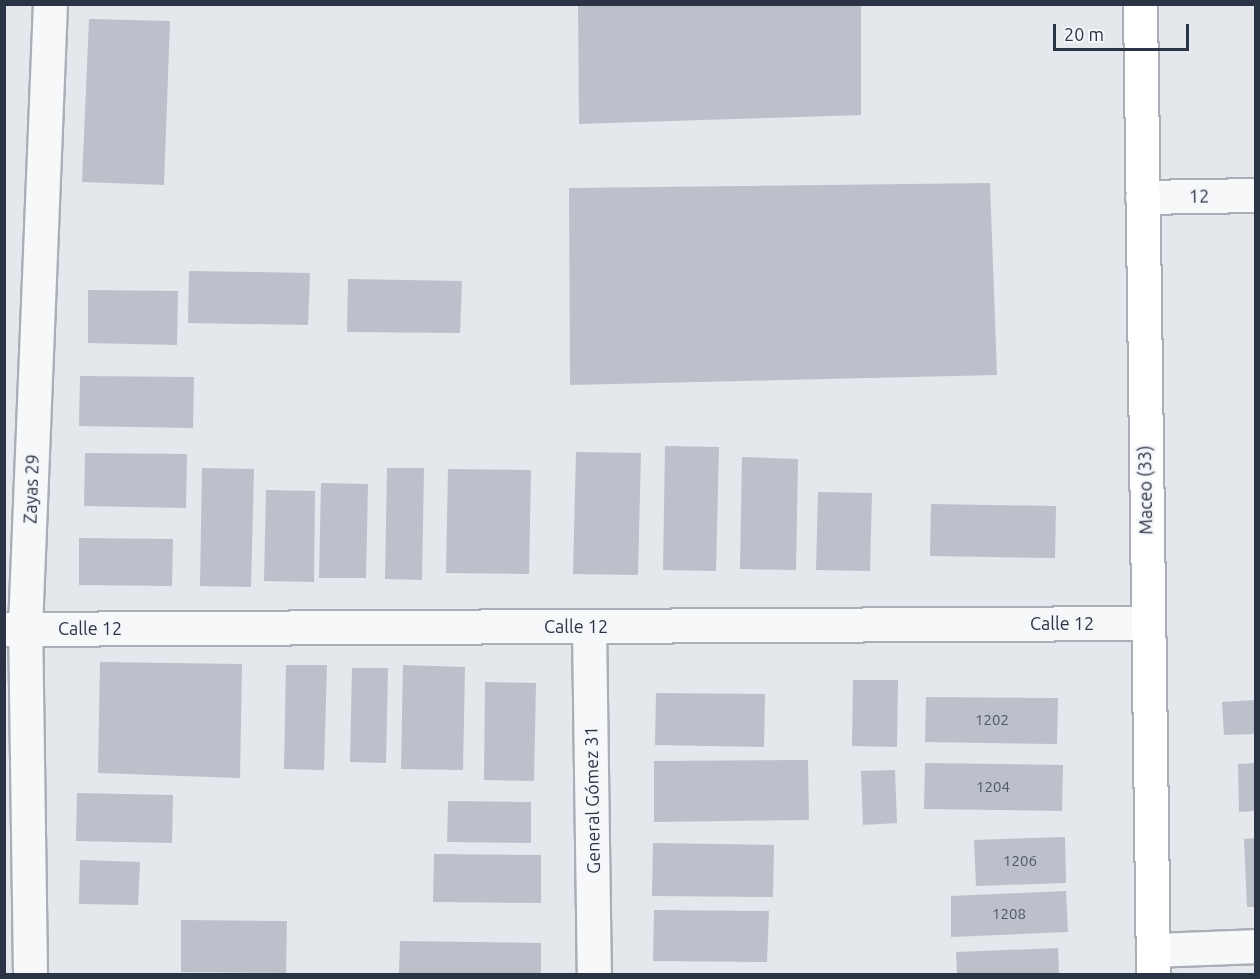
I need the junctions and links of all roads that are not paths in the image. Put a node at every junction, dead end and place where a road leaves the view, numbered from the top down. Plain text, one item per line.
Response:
1 (50, 4) edge
2 (1140, 4) edge
3 (1256, 195) edge
4 (1142, 197) junction
5 (1147, 622) junction
6 (589, 626) junction
7 (15, 629) edge
8 (1256, 946) edge
9 (1153, 962) edge
10 (30, 975) edge
11 (594, 975) edge

1 - 7 street, Zayas 29
2 - 4 main road, Maceo (33)
3 - 4 street, 12
4 - 5 main road, Maceo (33)
5 - 6 street, Calle 12
5 - 9 main road, Maceo (33)
6 - 7 street, Calle 12
6 - 11 street, General Gómez 31
7 - 10 street, Zayas 29
8 - 9 street

